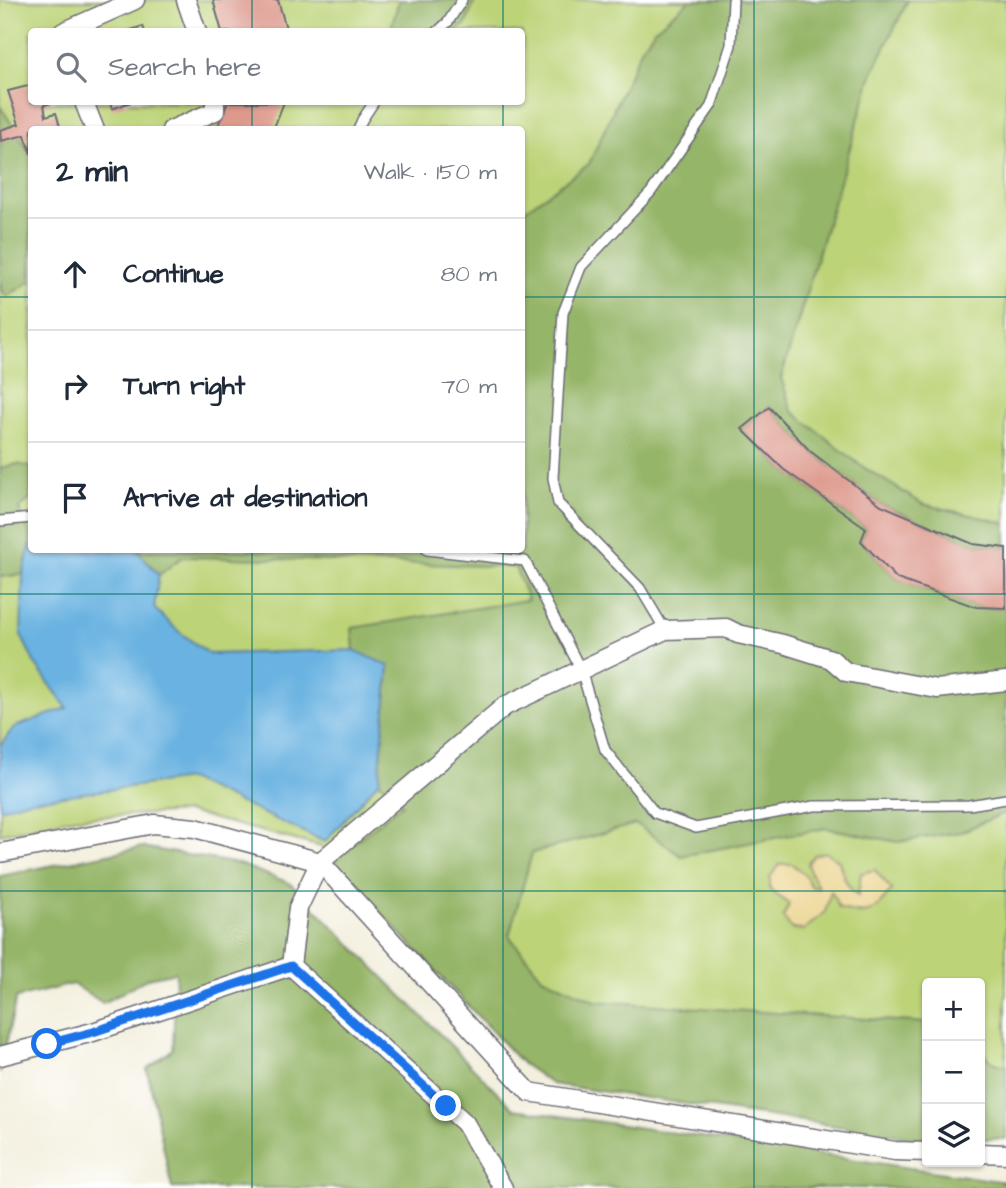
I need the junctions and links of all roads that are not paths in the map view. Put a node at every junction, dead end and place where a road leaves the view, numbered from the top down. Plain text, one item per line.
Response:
1 (135, 0) edge
2 (186, 0) edge
3 (462, 0) edge
4 (733, 0) edge
5 (72, 28) edge
6 (196, 28) edge
7 (442, 28) edge
8 (86, 105) edge
9 (215, 105) edge
10 (372, 105) edge
11 (94, 126) edge
12 (180, 126) edge
13 (360, 126) edge
14 (28, 518) edge
15 (0, 521) edge
16 (453, 553) edge
17 (665, 630) junction
18 (581, 670) junction
19 (1006, 681) edge
20 (1006, 799) edge
21 (0, 853) edge
22 (320, 862) junction
23 (291, 966) junction
24 (0, 1056) edge
25 (922, 1152) edge
26 (985, 1153) edge
27 (1006, 1154) edge
28 (503, 1188) edge

1 - 5 street
2 - 6 street
3 - 7 lane
4 - 17 lane
8 - 11 street
9 - 12 street
10 - 13 lane
14 - 15 lane
16 - 18 lane
17 - 18 street
17 - 19 street
18 - 20 lane
18 - 22 street
21 - 22 street
22 - 23 street
22 - 25 street
23 - 24 street
23 - 28 street
26 - 27 street

